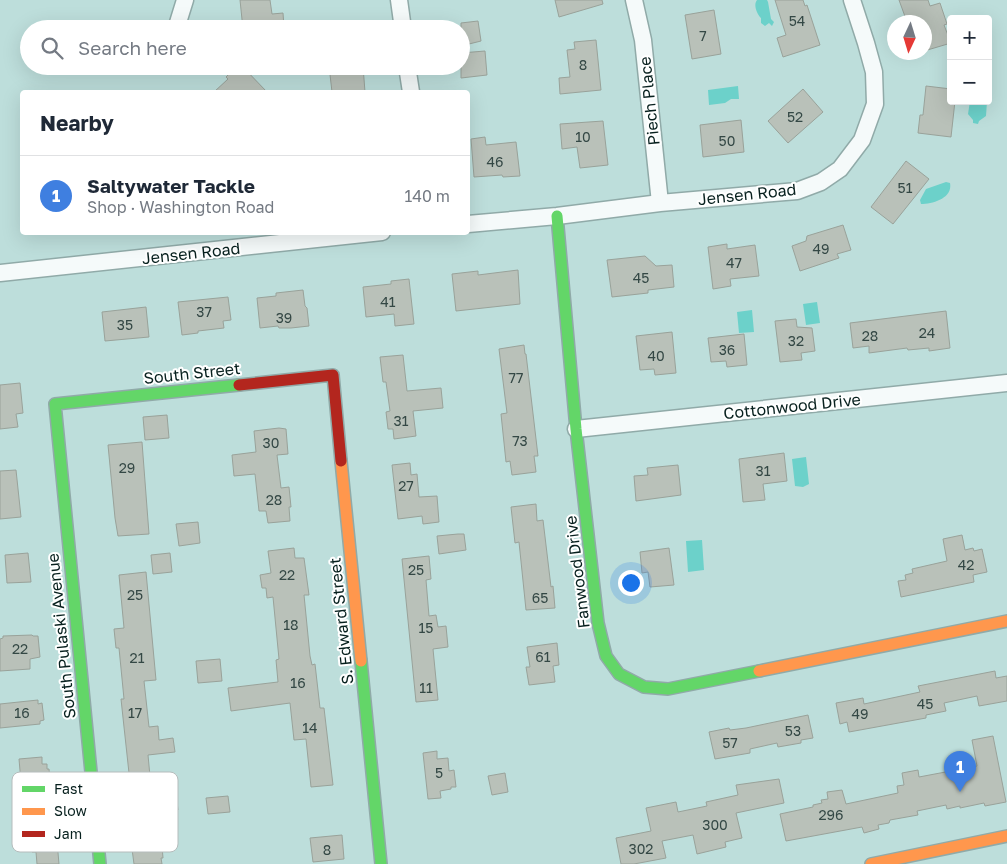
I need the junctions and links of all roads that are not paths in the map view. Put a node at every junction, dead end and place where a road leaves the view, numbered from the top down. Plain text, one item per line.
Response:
1 (185, 0) edge
2 (400, 0) edge
3 (634, 0) edge
4 (852, 0) edge
5 (179, 20) edge
6 (402, 20) edge
7 (409, 75) edge
8 (411, 90) edge
9 (660, 203) junction
10 (557, 216) junction
11 (470, 224) edge
12 (354, 235) edge
13 (0, 273) edge
14 (333, 375) joint
15 (1007, 383) edge
16 (55, 404) joint
17 (576, 429) junction
18 (1007, 621) edge
19 (91, 772) edge
20 (1007, 836) edge
21 (381, 864) edge
22 (872, 864) edge

1 - 5 street
2 - 6 street
3 - 9 street, Piech Place
4 - 9 street, Jensen Road
7 - 8 street
9 - 10 street, Jensen Road
10 - 11 street, Jensen Road
10 - 17 street, Fanwood Drive
12 - 13 street, Jensen Road
14 - 16 street, South Street
14 - 21 street, S. Edward Street
15 - 17 street, Cottonwood Drive
16 - 19 street, South Pulaski Avenue
17 - 18 street, Fanwood Drive
20 - 22 street

